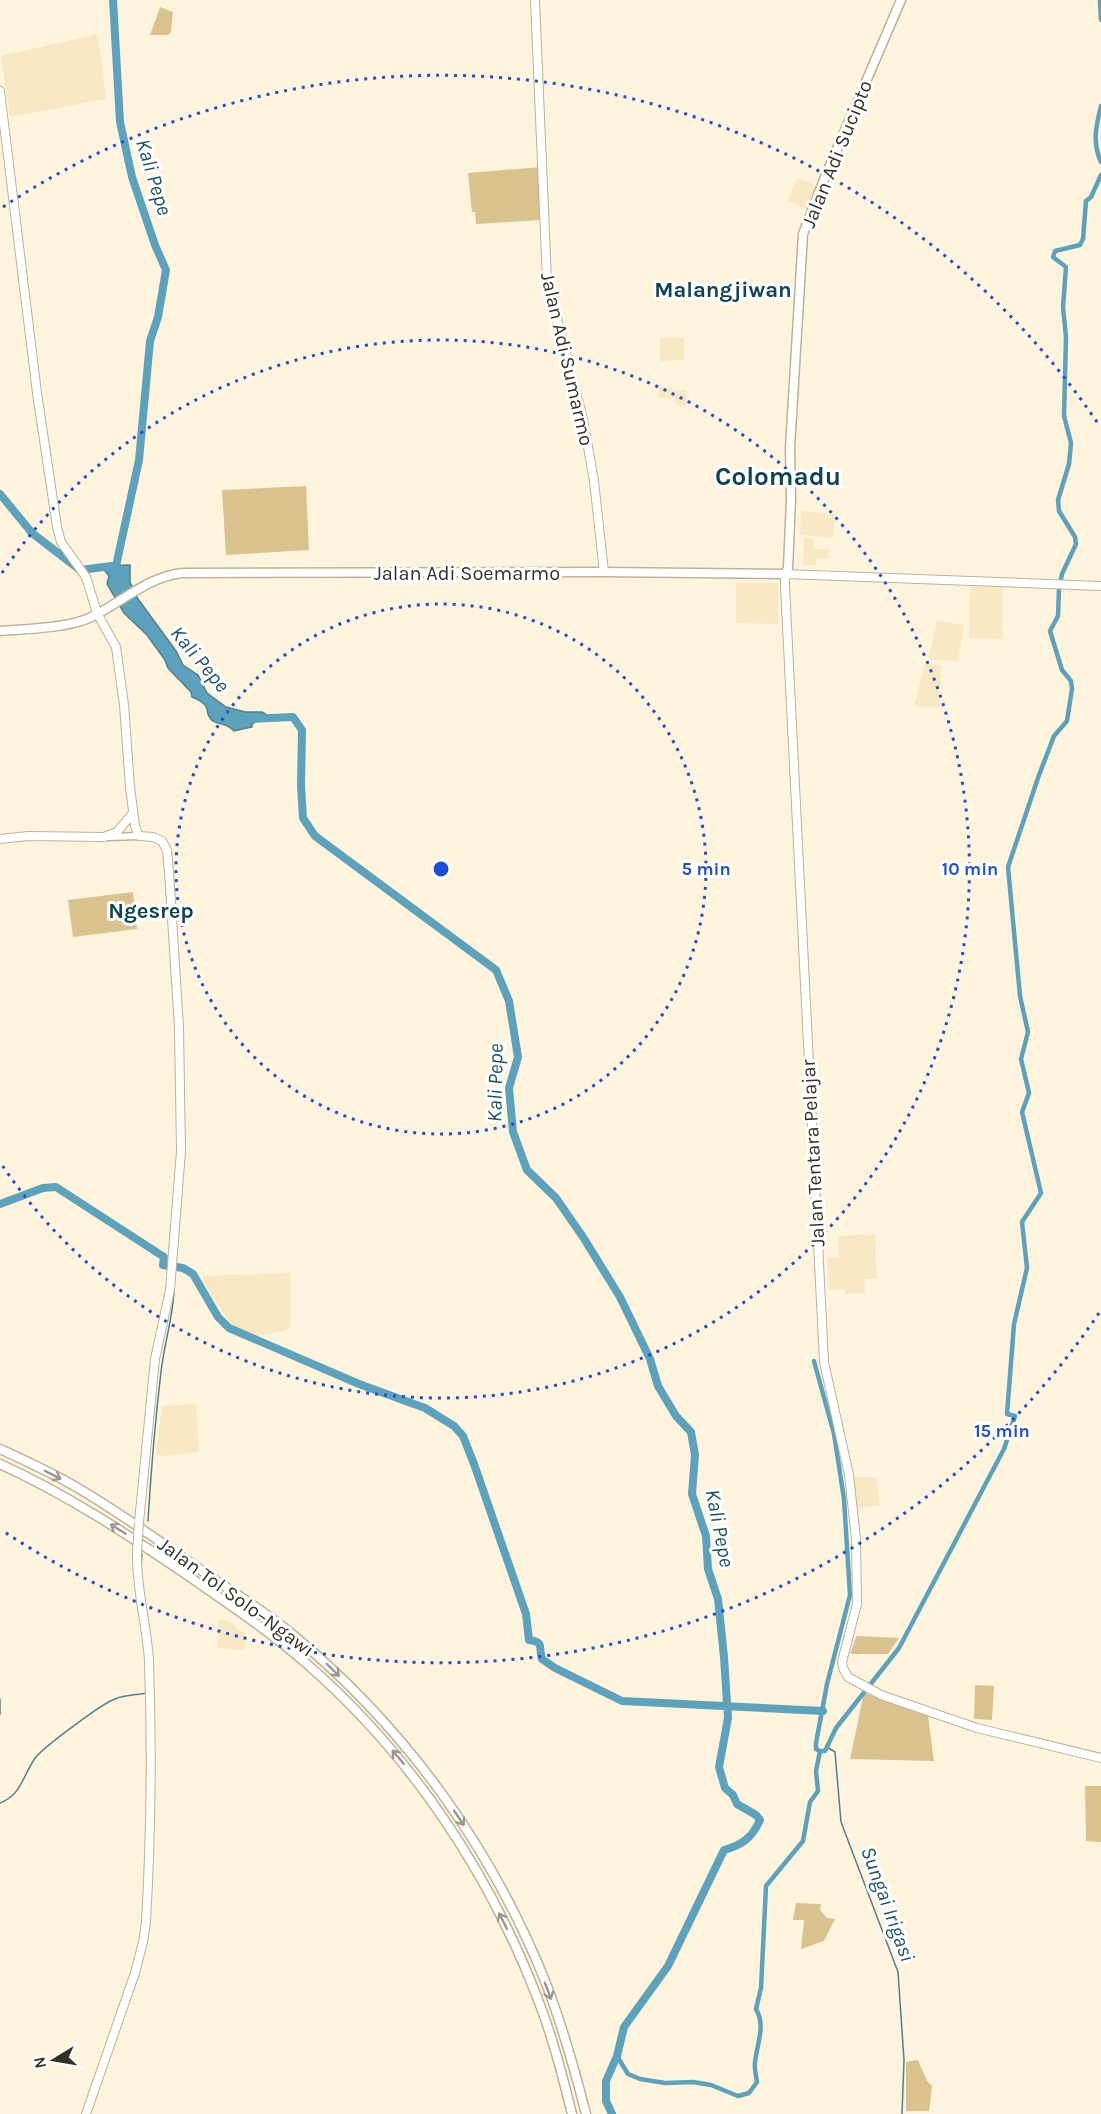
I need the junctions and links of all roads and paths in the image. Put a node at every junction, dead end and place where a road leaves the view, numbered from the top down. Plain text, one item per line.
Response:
1 (535, 0) edge
2 (901, 0) edge
3 (0, 91) edge
4 (604, 573) junction
5 (785, 574) junction
6 (1101, 586) edge
7 (786, 605) joint
8 (97, 613) junction
9 (0, 631) edge
10 (133, 813) junction
11 (139, 836) junction
12 (104, 837) junction
13 (0, 839) edge
14 (0, 1449) edge
15 (0, 1464) edge
16 (1101, 1758) edge
17 (86, 2114) edge
18 (572, 2114) edge
19 (586, 2114) edge

1 - 4 main road, Jalan Adi Sumarmo
2 - 5 highway, Jalan Adi Sucipto
3 - 8 main road
4 - 5 highway, Jalan Adi Soemarmo
4 - 8 highway, Jalan Adi Soemarmo
5 - 6 main road
5 - 7 main road, Jalan Adi Sucipto
7 - 16 main road, Jalan Tentara Pelajar
8 - 9 highway
8 - 10 main road
10 - 11 main road
10 - 12 main road
11 - 12 street
11 - 17 main road, bridge
12 - 13 main road
14 -> 19 highway, Jalan Tol Solo–Ngawi
18 -> 15 highway, Jalan Tol Solo–Ngawi

